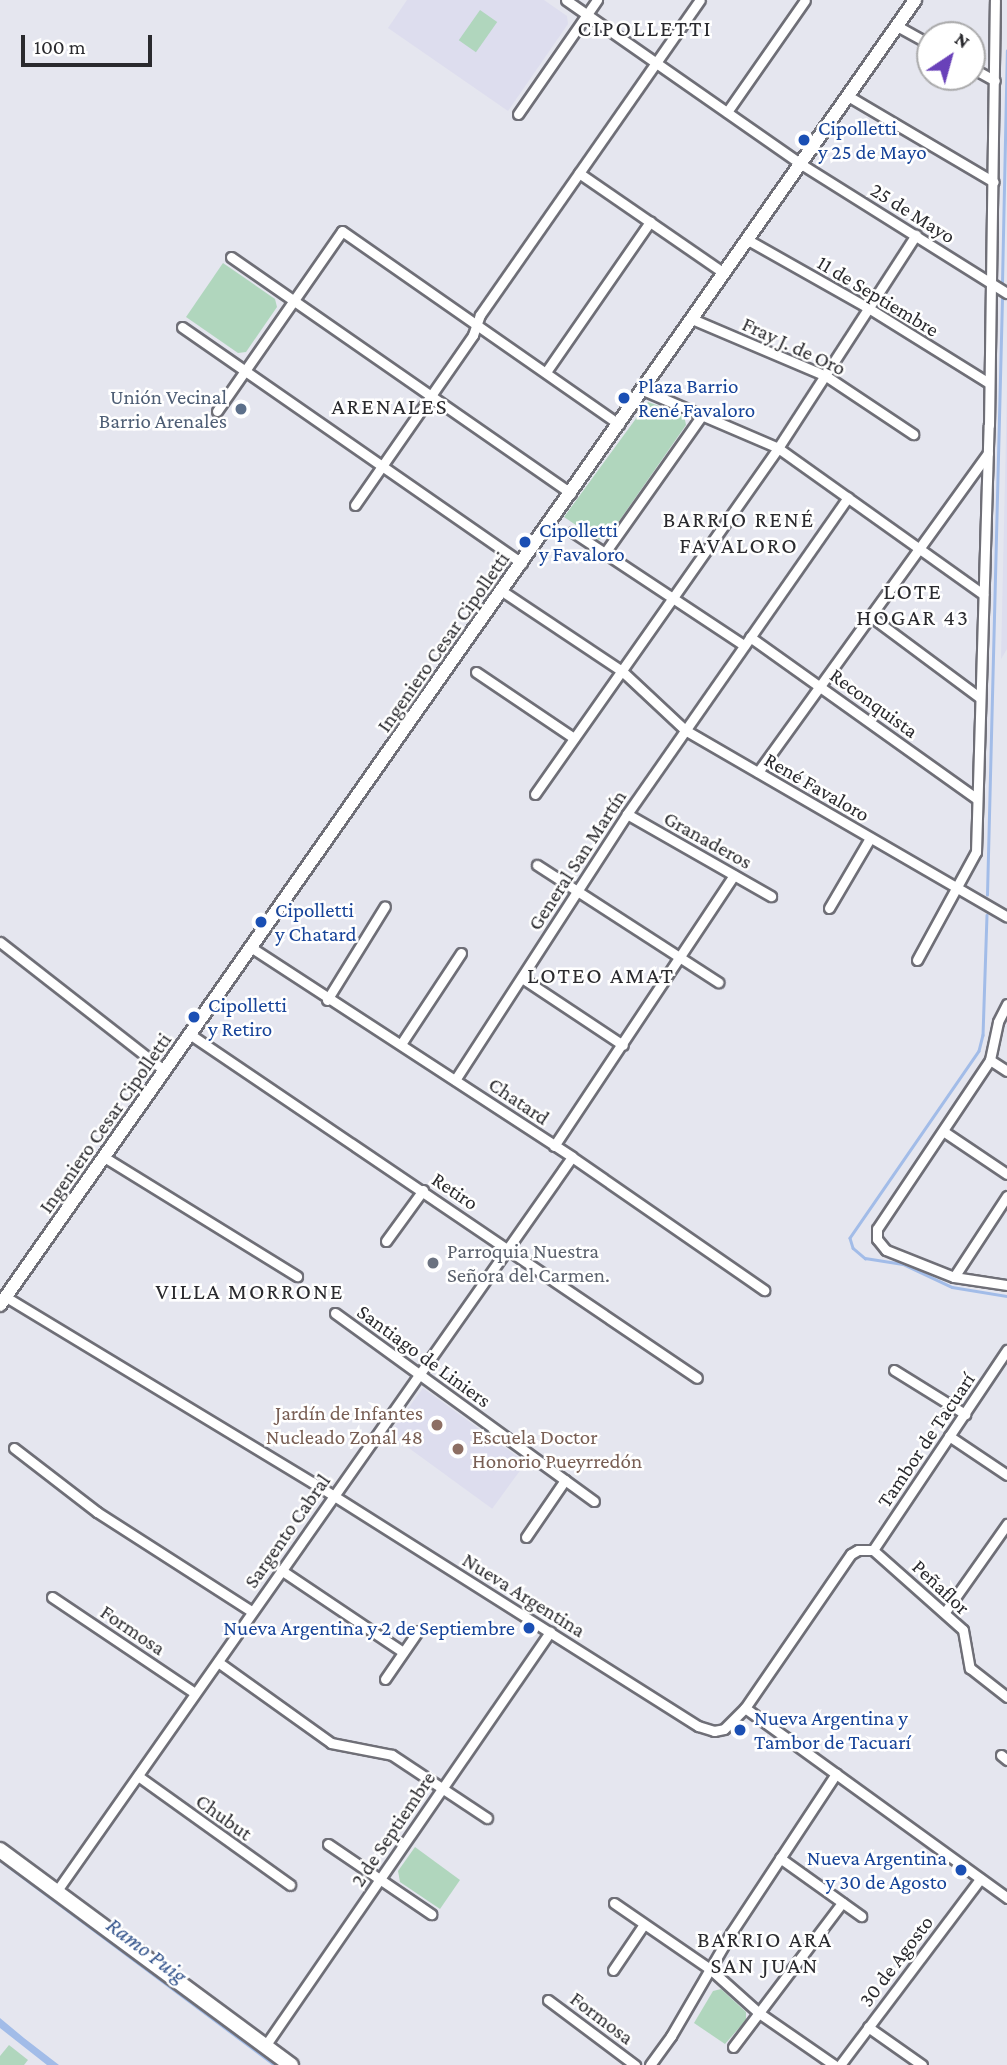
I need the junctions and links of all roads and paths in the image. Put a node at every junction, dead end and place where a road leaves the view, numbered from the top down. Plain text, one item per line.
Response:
1 (566, 0) edge
2 (597, 0) edge
3 (700, 0) edge
4 (805, 0) edge
5 (915, 0) edge
6 (995, 0) edge
7 (587, 15) junction
8 (897, 26) junction
9 (916, 36) edge
10 (656, 63) junction
11 (986, 76) edge
12 (995, 81) junction
13 (848, 96) junction
14 (727, 113) junction
15 (518, 114) dead end
16 (801, 164) junction
17 (579, 173) junction
18 (994, 182) junction
19 (650, 222) junction
20 (916, 235) junction
21 (748, 240) junction
22 (232, 257) dead end
23 (724, 273) junction
24 (991, 283) junction
25 (1007, 293) edge
26 (294, 301) junction
27 (870, 309) junction
28 (692, 319) junction
29 (477, 325) junction
30 (182, 327) dead end
31 (245, 371) junction
32 (546, 372) junction
33 (826, 376) junction
34 (989, 383) junction
35 (643, 390) junction
36 (431, 396) junction
37 (217, 411) dead end
38 (702, 415) junction
39 (619, 424) junction
40 (913, 434) dead end
41 (778, 448) junction
42 (988, 453) junction
43 (382, 466) junction
44 (571, 493) junction
45 (848, 497) junction
46 (355, 505) dead end
47 (573, 532) dead end
48 (919, 548) junction
49 (604, 554) junction
50 (522, 563) junction
51 (502, 592) junction
52 (983, 594) junction
53 (673, 599) junction
54 (870, 616) junction
55 (747, 641) junction
56 (622, 671) junction
57 (476, 672) dead end
58 (820, 686) junction
59 (979, 697) junction
60 (685, 730) junction
61 (574, 738) junction
62 (758, 772) junction
63 (535, 794) dead end
64 (977, 799) junction
65 (627, 814) junction
66 (870, 838) junction
67 (537, 865) dead end
68 (734, 875) junction
69 (956, 889) junction
70 (576, 890) junction
71 (771, 896) dead end
72 (386, 906) dead end
73 (829, 908) dead end
74 (1007, 917) edge
75 (0, 942) edge
76 (251, 948) junction
77 (461, 953) dead end
78 (680, 957) junction
79 (917, 960) dead end
80 (522, 978) junction
81 (718, 982) dead end
82 (327, 1000) junction
83 (1007, 1004) edge
84 (191, 1035) junction
85 (401, 1044) junction
86 (623, 1045) junction
87 (990, 1060) junction
88 (165, 1071) junction
89 (1007, 1071) edge
90 (455, 1080) junction
91 (943, 1131) junction
92 (554, 1146) junction
93 (104, 1157) junction
94 (572, 1157) junction
95 (1007, 1174) edge
96 (423, 1190) junction
97 (1007, 1196) edge
98 (386, 1241) dead end
99 (508, 1248) junction
100 (296, 1276) dead end
101 (954, 1277) junction
102 (1007, 1285) edge
103 (764, 1290) dead end
104 (3, 1301) edge
105 (335, 1313) dead end
106 (1007, 1350) edge
107 (894, 1370) dead end
108 (419, 1374) junction
109 (697, 1378) dead end
110 (965, 1414) junction
111 (949, 1436) junction
112 (14, 1448) dead end
113 (1007, 1475) edge
114 (565, 1480) junction
115 (334, 1496) junction
116 (594, 1501) dead end
117 (1007, 1524) edge
118 (526, 1537) dead end
119 (873, 1550) junction
120 (281, 1570) junction
121 (52, 1597) dead end
122 (251, 1611) junction
123 (946, 1612) junction
124 (418, 1631) dead end
125 (550, 1632) junction
126 (402, 1652) junction
127 (218, 1662) junction
128 (385, 1679) dead end
129 (195, 1693) junction
130 (1006, 1696) edge
131 (744, 1708) junction
132 (836, 1774) junction
133 (138, 1776) junction
134 (442, 1787) junction
135 (487, 1818) dead end
136 (328, 1844) dead end
137 (0, 1850) edge
138 (780, 1858) junction
139 (380, 1879) junction
140 (980, 1879) junction
141 (290, 1885) dead end
142 (56, 1892) junction
143 (1007, 1898) edge
144 (614, 1903) dead end
145 (842, 1903) junction
146 (430, 1914) dead end
147 (861, 1916) dead end
148 (645, 1924) junction
149 (710, 1969) junction
150 (613, 1970) dead end
151 (548, 2000) dead end
152 (759, 2012) junction
153 (868, 2027) junction
154 (265, 2046) junction
155 (733, 2047) dead end
156 (291, 2065) edge
157 (635, 2065) edge
158 (650, 2065) edge
159 (834, 2065) edge
160 (840, 2065) edge
161 (922, 2065) edge

1 - 7 street, 25 de Mayo
2 - 7 street
3 - 10 street
4 - 14 street
5 - 8 street, Ingeniero Cesar Cipolletti
6 - 12 street
7 - 10 street, 25 de Mayo
7 - 15 street
8 - 9 street
8 - 13 street, Ingeniero Cesar Cipolletti
10 - 14 street, 25 de Mayo
10 - 17 street
11 - 12 street
12 - 18 street
13 - 16 street, Ingeniero Cesar Cipolletti
13 - 18 street
14 - 16 street, 25 de Mayo
16 - 20 street, 25 de Mayo
16 - 21 street, Ingeniero Cesar Cipolletti
17 - 19 street
17 - 29 street
18 - 24 street
19 - 23 street
19 - 32 street
20 - 24 street, 25 de Mayo
20 - 27 street
21 - 23 street, Ingeniero Cesar Cipolletti
21 - 27 street, 11 de Septiembre
22 - 26 street
23 - 28 street, Ingeniero Cesar Cipolletti
24 - 25 street, 25 de Mayo
24 - 34 street
26 - 29 street
26 - 31 street
26 - 36 street
27 - 33 street
27 - 34 street, 11 de Septiembre
28 - 33 street, Fray J. de Oro
28 - 35 street, Ingeniero Cesar Cipolletti
29 - 32 street
29 - 36 street
30 - 31 street
31 - 37 street
31 - 43 street
32 - 39 street
33 - 40 street, Fray J. de Oro
33 - 41 street
34 - 42 street
35 - 38 street
35 - 39 street, Ingeniero Cesar Cipolletti
36 - 43 street
36 - 44 street
38 - 41 street
38 - 49 street
39 - 44 street, Ingeniero Cesar Cipolletti
41 - 45 street
41 - 53 street
42 - 48 street
42 - 52 street
43 - 46 street
43 - 50 street
44 - 50 street, Ingeniero Cesar Cipolletti
45 - 48 street
45 - 55 street, General San Martín
47 - 49 street, Reconquista
48 - 52 street
48 - 54 street
49 - 53 street, Reconquista
50 - 51 street, Ingeniero Cesar Cipolletti
51 - 56 street, René Favaloro
51 - 76 street, Ingeniero Cesar Cipolletti
52 - 59 street
53 - 55 street, Reconquista
53 - 56 street
54 - 58 street
54 - 59 street
55 - 58 street, Reconquista
55 - 60 street, General San Martín
56 - 60 street, René Favaloro
56 - 61 street
57 - 61 street
58 - 62 street
58 - 64 street, Reconquista
59 - 64 street
60 - 62 street, René Favaloro
60 - 65 street, General San Martín
61 - 63 street
62 - 66 street, René Favaloro
64 - 69 street
65 - 68 street, Granaderos
65 - 70 street, General San Martín
66 - 69 street, René Favaloro
66 - 73 street
67 - 70 street
68 - 71 street, Granaderos
68 - 78 street
69 - 74 street, René Favaloro
69 - 79 street
70 - 78 street
70 - 80 street, General San Martín
72 - 82 street
75 - 88 street
76 - 82 street, Chatard
76 - 84 street, Ingeniero Cesar Cipolletti
77 - 85 street
78 - 81 street
78 - 86 street
80 - 86 street
80 - 90 street, General San Martín
82 - 85 street, Chatard
83 - 87 street
84 - 88 street, Ingeniero Cesar Cipolletti
84 - 96 street, Retiro
85 - 90 street, Chatard
86 - 92 street
87 - 89 street
87 - 91 street
88 - 93 street, Ingeniero Cesar Cipolletti
90 - 92 street, Chatard
91 - 95 street
91 - 101 street
92 - 94 street, Chatard
93 - 100 street
93 - 104 street, Ingeniero Cesar Cipolletti
94 - 99 street, Sargento Cabral
94 - 103 street, Chatard
96 - 98 street
96 - 99 street, Retiro
97 - 101 street
99 - 108 street, Sargento Cabral
99 - 109 street, Retiro
101 - 102 street
104 - 115 street, Nueva Argentina
105 - 108 street, Santiago de Liniers
106 - 110 street, Tambor de Tacuarí
107 - 110 street
108 - 114 street, Santiago de Liniers
108 - 115 street, Sargento Cabral
110 - 111 street, Tambor de Tacuarí
111 - 113 street
111 - 119 street, Tambor de Tacuarí
112 - 122 street
114 - 116 street, Santiago de Liniers
114 - 118 street
115 - 120 street, Sargento Cabral
115 - 125 street, Nueva Argentina
117 - 123 street
119 - 123 street, Peñaflor
119 - 131 street, Nueva Argentina
120 - 122 street, Sargento Cabral
120 - 126 street
121 - 129 street, Formosa
122 - 127 street, Sargento Cabral
123 - 130 street, Peñaflor
124 - 126 street
125 - 131 street, Nueva Argentina
125 - 134 street, 2 de Septiembre
126 - 128 street
127 - 129 street, Sargento Cabral
127 - 134 street
129 - 133 street, Sargento Cabral
131 - 132 street
132 - 138 street
132 - 140 street
133 - 141 street, Chubut
133 - 142 street, Sargento Cabral
134 - 135 street
134 - 139 street, 2 de Septiembre
136 - 139 street
137 - 142 main road
138 - 145 street
138 - 149 street
139 - 146 street
139 - 154 street, 2 de Septiembre
140 - 143 street
140 - 153 street, 30 de Agosto
142 - 154 main road
144 - 148 street
145 - 147 street
145 - 152 street
148 - 149 street
148 - 150 street
149 - 152 street
149 - 158 street
151 - 157 street, Formosa
152 - 155 street
152 - 159 street
153 - 160 street, 30 de Agosto
153 - 161 street
154 - 156 main road

